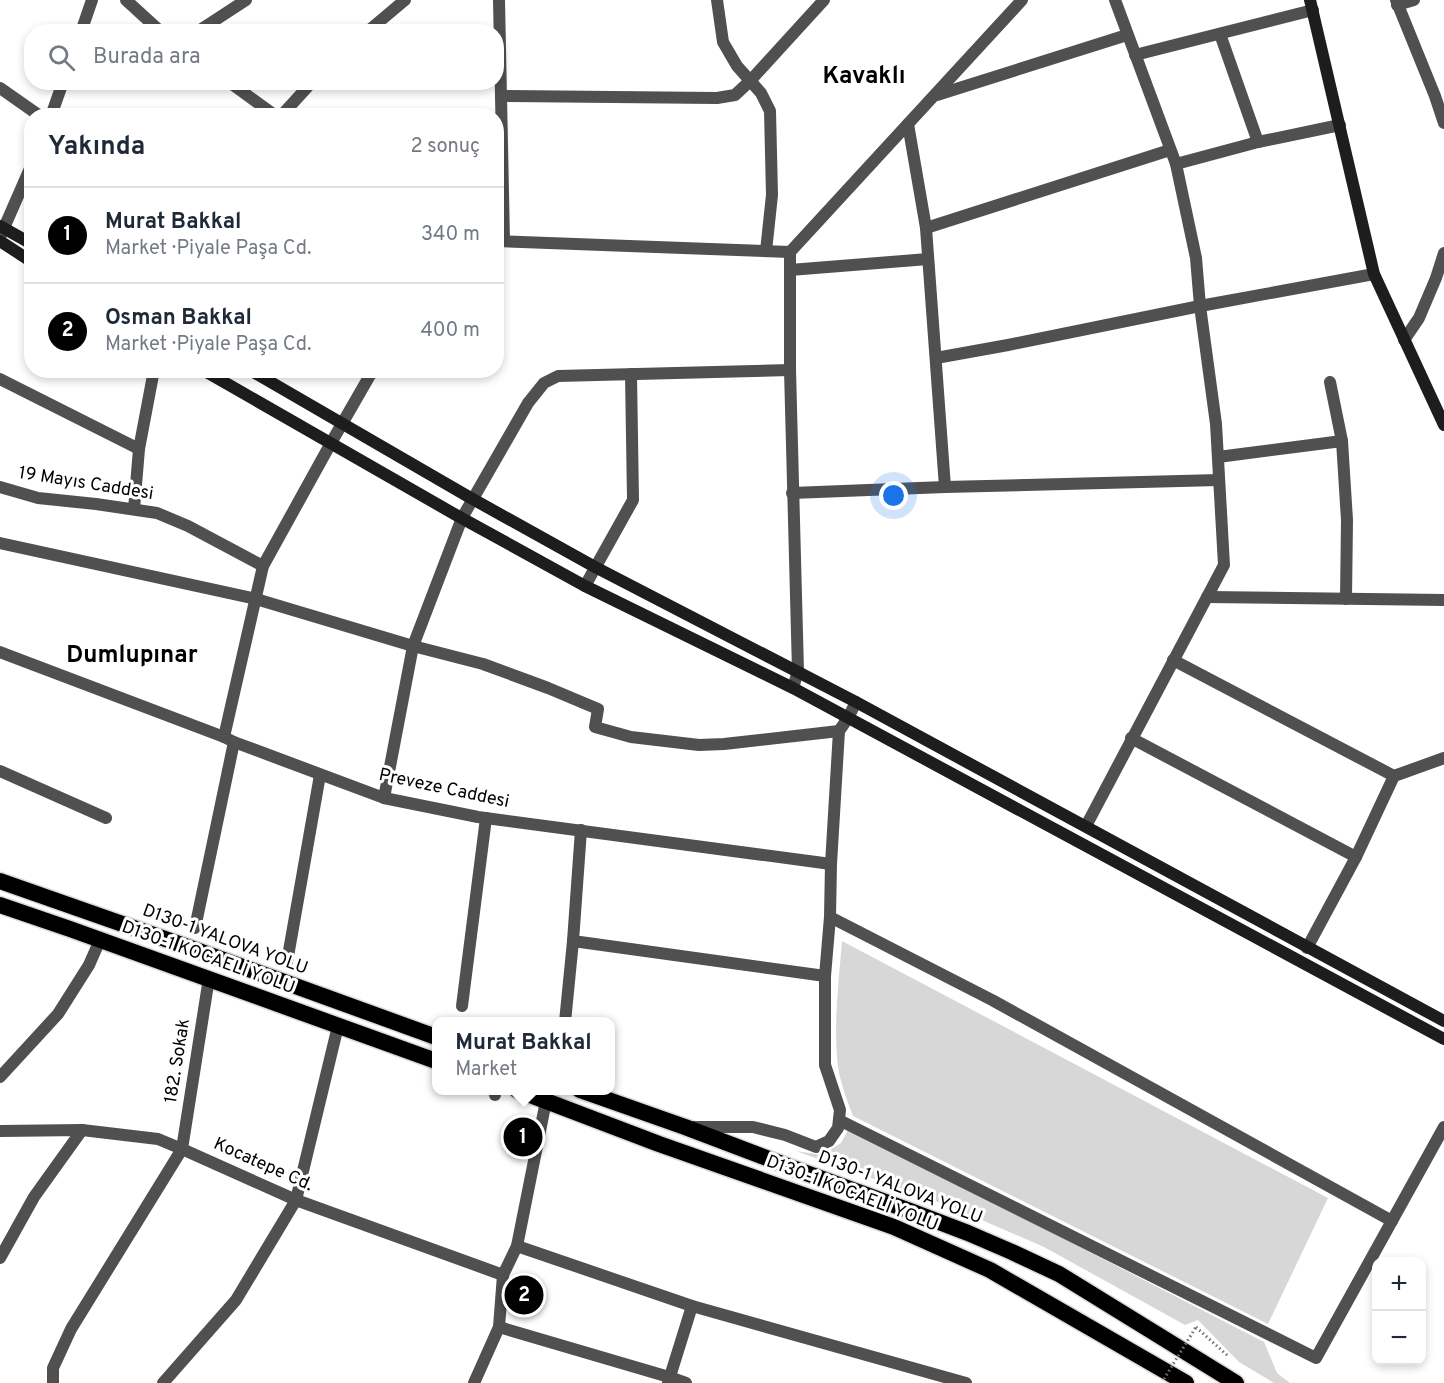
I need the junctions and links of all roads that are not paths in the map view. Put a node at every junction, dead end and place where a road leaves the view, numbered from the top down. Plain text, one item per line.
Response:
1 (92, 0) edge
2 (126, 0) edge
3 (246, 0) edge
4 (405, 0) edge
5 (499, 0) edge
6 (717, 0) edge
7 (824, 0) edge
8 (1022, 0) edge
9 (1115, 0) edge
10 (1414, 0) edge
11 (1397, 2) edge
12 (1311, 5) edge
13 (84, 24) edge
14 (152, 24) edge
15 (209, 24) edge
16 (376, 24) edge
17 (500, 24) edge
18 (1127, 34) junction
19 (1220, 34) junction
20 (1135, 55) junction
21 (750, 81) junction
22 (0, 88) edge
23 (60, 90) edge
24 (241, 90) edge
25 (305, 90) edge
26 (501, 90) edge
27 (935, 95) junction
28 (501, 96) junction
29 (29, 108) edge
30 (54, 108) edge
31 (265, 108) edge
32 (288, 108) edge
33 (501, 108) edge
34 (1444, 123) edge
35 (908, 124) junction
36 (1340, 125) junction
37 (1258, 141) junction
38 (1170, 150) junction
39 (1176, 164) junction
40 (24, 182) edge
41 (926, 228) junction
42 (1, 234) edge
43 (24, 241) edge
44 (504, 241) edge
45 (766, 251) junction
46 (790, 252) junction
47 (1444, 253) edge
48 (24, 255) edge
49 (928, 259) junction
50 (790, 270) junction
51 (1374, 274) junction
52 (1440, 279) edge
53 (1200, 306) junction
54 (1404, 340) junction
55 (936, 358) junction
56 (790, 370) junction
57 (632, 374) junction
58 (152, 378) edge
59 (217, 378) edge
60 (270, 378) edge
61 (368, 378) edge
62 (0, 379) edge
63 (1330, 382) dead end
64 (342, 423) junction
65 (1444, 425) edge
66 (1342, 441) junction
67 (331, 443) junction
68 (139, 449) junction
69 (1218, 457) junction
70 (1219, 480) junction
71 (0, 487) edge
72 (945, 488) junction
73 (792, 493) junction
74 (472, 499) junction
75 (134, 509) junction
76 (462, 518) junction
77 (0, 543) edge
78 (263, 566) junction
79 (595, 567) junction
80 (585, 586) junction
81 (1208, 597) junction
82 (256, 599) junction
83 (1346, 599) junction
84 (1444, 600) edge
85 (413, 646) junction
86 (0, 652) edge
87 (1173, 660) junction
88 (798, 671) junction
89 (793, 688) junction
90 (856, 702) junction
91 (848, 718) junction
92 (839, 731) junction
93 (1131, 738) junction
94 (229, 739) junction
95 (1444, 758) edge
96 (0, 771) edge
97 (320, 775) junction
98 (1395, 777) junction
99 (384, 798) junction
100 (106, 818) dead end
101 (486, 818) junction
102 (1086, 826) junction
103 (581, 830) junction
104 (1356, 857) junction
105 (831, 864) junction
106 (0, 881) edge
107 (0, 905) edge
108 (830, 917) junction
109 (195, 928) dead end
110 (100, 940) junction
111 (573, 941) junction
112 (1307, 948) junction
113 (287, 962) dead end
114 (825, 976) junction
115 (209, 978) junction
116 (462, 1006) dead end
117 (565, 1017) edge
118 (1444, 1022) edge
119 (338, 1026) junction
120 (432, 1036) edge
121 (1444, 1039) edge
122 (432, 1060) edge
123 (2, 1071) edge
124 (530, 1095) edge
125 (594, 1095) edge
126 (546, 1101) junction
127 (839, 1120) junction
128 (685, 1127) junction
129 (1444, 1127) edge
130 (82, 1130) junction
131 (0, 1131) edge
132 (182, 1149) junction
133 (296, 1200) junction
134 (1392, 1221) junction
135 (517, 1246) junction
136 (0, 1258) edge
137 (503, 1275) junction
138 (692, 1306) junction
139 (499, 1327) junction
140 (1171, 1376) edge
141 (668, 1380) edge
142 (53, 1383) edge
143 (163, 1383) edge
144 (474, 1383) edge
145 (686, 1383) edge
146 (966, 1383) edge
147 (1236, 1383) edge

1 - 13 street
2 - 14 street
3 - 15 street
4 - 16 street
5 - 17 street
6 - 21 street
7 - 21 street
8 - 27 street
9 - 18 street
10 - 11 street
11 - 34 street
12 - 19 street
12 - 36 main road
18 - 20 street
18 - 27 street
19 - 20 street
19 - 37 street
20 - 38 street
21 - 28 street
21 - 45 street
22 - 29 street
23 - 30 street
24 - 31 street
25 - 32 street
26 - 28 street
27 - 35 street
28 - 33 street
35 - 41 street
35 - 46 street
36 - 37 street
36 - 51 main road
37 - 39 street
38 - 39 street
38 - 41 street
39 - 53 street
40 - 42 street
41 - 49 street
42 - 43 main road
42 - 48 main road
44 - 45 street
45 - 46 street
46 - 50 street
47 - 52 street
49 - 50 street
49 - 55 street
50 - 56 street
51 - 53 street
51 - 54 main road
52 - 54 street
53 - 55 street
53 - 69 street
54 - 65 main road
55 - 72 street
56 - 57 street
56 - 73 street
57 - 74 street
57 - 79 street
58 - 68 street
59 - 67 main road
60 - 64 main road
61 - 64 street
62 - 68 street
63 - 66 street
64 - 67 street
64 - 74 main road
66 - 69 street
66 - 83 street
67 - 76 main road
67 - 78 street
68 - 75 street
69 - 70 street
70 - 72 street
70 - 81 street
71 - 75 street, 19 Mayıs Caddesi
72 - 73 street
73 - 88 street
74 - 76 street
74 - 79 main road
75 - 78 street, 19 Mayıs Caddesi
76 - 80 main road
76 - 85 street
77 - 82 street
78 - 82 street
79 - 80 street
79 - 88 main road
80 - 89 main road
81 - 83 street
81 - 87 street
82 - 85 street
82 - 94 street
83 - 84 street
85 - 92 street
85 - 99 street
86 - 94 street, Preveze Caddesi
87 - 93 street
87 - 98 street
88 - 89 street
88 - 90 main road
89 - 91 main road
90 - 91 street
90 - 102 main road
91 - 92 street
91 - 121 main road
92 - 105 street
93 - 102 street
93 - 104 street
94 - 97 street, Preveze Caddesi
94 - 109 street
95 - 98 street
96 - 100 street
97 - 99 street, Preveze Caddesi
97 - 113 street
98 - 104 street
99 - 101 street, Preveze Caddesi
101 - 103 street, Preveze Caddesi
101 - 116 street
102 - 112 main road
103 - 105 street, Preveze Caddesi
103 - 111 street
104 - 112 street
105 - 108 street
106 - 120 highway, D130-1 YALOVA YOLU
107 - 110 highway, D130-1 KOCAELİ YOLU
108 - 114 street
108 - 134 street
110 - 115 highway, D130-1 KOCAELİ YOLU
110 - 123 street
111 - 114 street
111 - 117 street
112 - 118 main road
114 - 127 street
115 - 119 highway, D130-1 KOCAELİ YOLU
115 - 132 street, 182. Sokak
119 - 122 highway, D130-1 KOCAELİ YOLU
119 - 133 street
124 - 126 highway, D130-1 KOCAELİ YOLU
125 - 128 highway, D130-1 YALOVA YOLU
126 - 135 street
126 - 140 highway, D130-1 KOCAELİ YOLU
127 - 128 street
127 - 134 street
128 - 147 highway, D130-1 YALOVA YOLU
129 - 134 street
130 - 131 street, Kocatepe Cd.
130 - 132 street, Kocatepe Cd.
130 - 136 street
132 - 133 street, Kocatepe Cd.
132 - 142 street
133 - 137 street, Kocatepe Cd.
133 - 143 street
135 - 137 street
135 - 138 street
137 - 139 street
138 - 141 street
138 - 146 street
139 - 141 street
139 - 144 street
141 - 145 street

